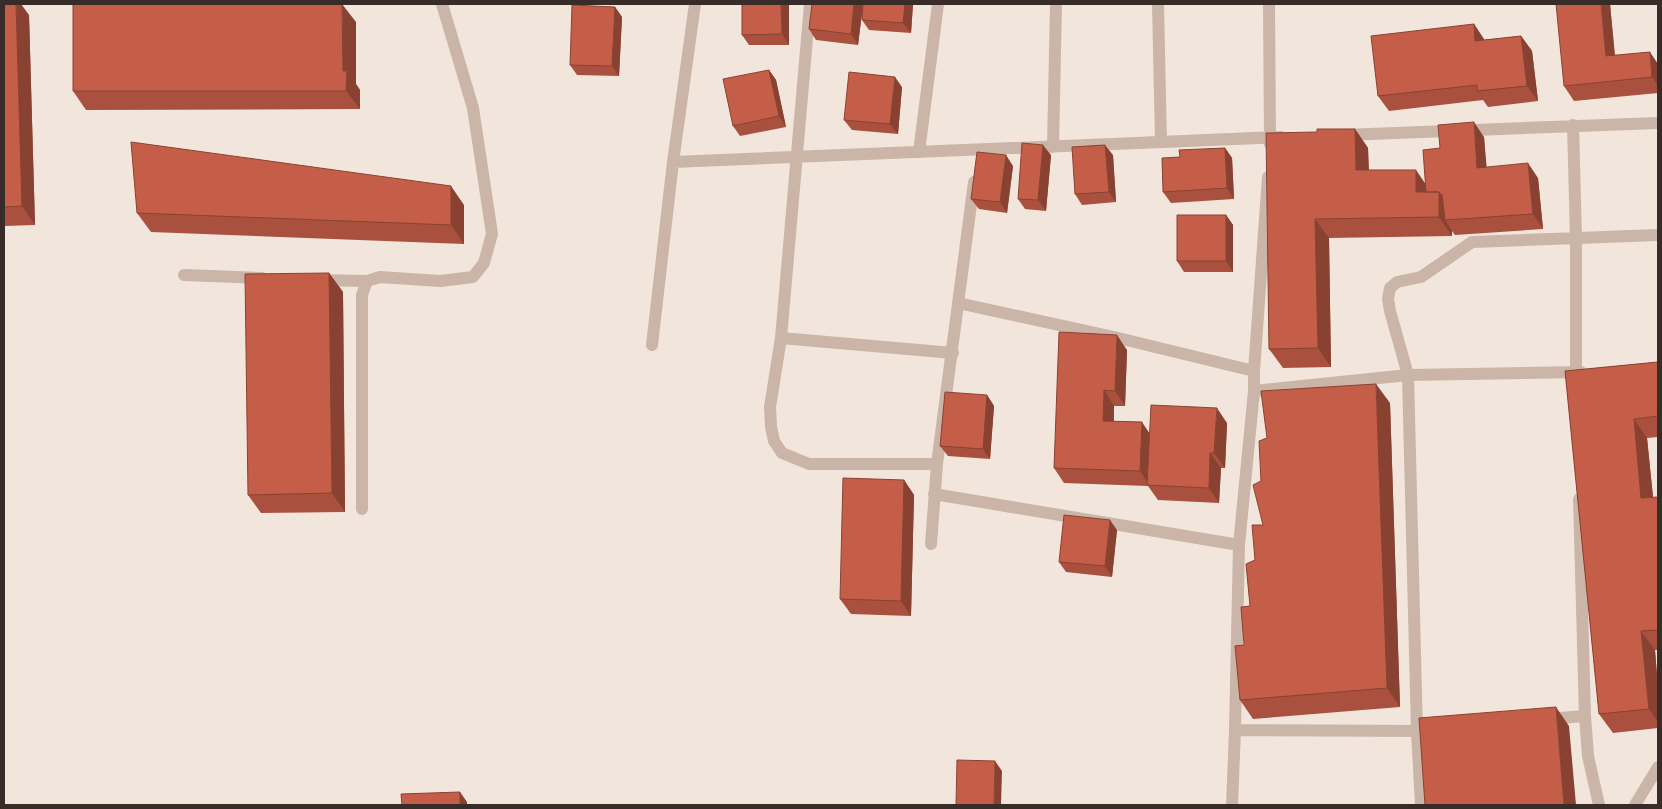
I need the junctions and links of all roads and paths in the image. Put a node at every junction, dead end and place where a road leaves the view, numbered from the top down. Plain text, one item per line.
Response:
1 (442, 4) edge
2 (695, 4) edge
3 (810, 4) edge
4 (938, 4) edge
5 (1056, 4) edge
6 (1158, 4) edge
7 (1269, 4) edge
8 (1658, 123) edge
9 (1573, 125) junction
10 (1329, 135) edge
11 (1290, 137) edge
12 (1271, 138) junction
13 (1161, 142) junction
14 (1053, 147) junction
15 (919, 152) junction
16 (796, 157) junction
17 (977, 159) junction
18 (673, 162) junction
19 (1658, 235) edge
20 (1576, 238) junction
21 (184, 275) dead end
22 (271, 278) edge
23 (300, 279) edge
24 (367, 281) junction
25 (958, 302) junction
26 (781, 338) junction
27 (652, 345) dead end
28 (953, 353) junction
29 (1254, 371) junction
30 (1594, 371) edge
31 (1576, 372) junction
32 (1408, 375) junction
33 (1254, 392) junction
34 (1577, 402) edge
35 (937, 464) junction
36 (1579, 490) edge
37 (934, 494) junction
38 (362, 509) dead end
39 (931, 544) dead end
40 (1239, 545) junction
41 (1585, 716) junction
42 (1535, 721) edge
43 (1236, 730) junction
44 (1437, 730) edge
45 (1417, 732) junction
46 (1658, 767) edge
47 (1232, 805) edge
48 (1421, 805) edge
49 (1599, 805) edge
50 (1635, 805) edge

1 - 24 street
2 - 18 street
3 - 16 street
4 - 15 street
5 - 14 street
6 - 13 street
7 - 12 street
8 - 9 street
9 - 10 street
9 - 20 street
11 - 12 street
12 - 13 street
12 - 29 street
13 - 14 street
14 - 17 street
15 - 16 street
15 - 17 street
16 - 18 street
16 - 26 street
17 - 25 street
18 - 27 street
19 - 20 street
20 - 31 street
20 - 32 street
21 - 22 street
23 - 24 street
24 - 38 street
25 - 28 street
25 - 29 street
26 - 28 street
26 - 35 street
28 - 35 street
29 - 33 street
30 - 31 street
31 - 32 street
31 - 34 street
32 - 33 street
32 - 45 street
33 - 40 street
35 - 37 street
36 - 41 street
37 - 39 street
37 - 40 street
40 - 43 street
41 - 42 street
41 - 49 street
43 - 45 street
43 - 47 street
44 - 45 street
45 - 48 street
46 - 50 street

